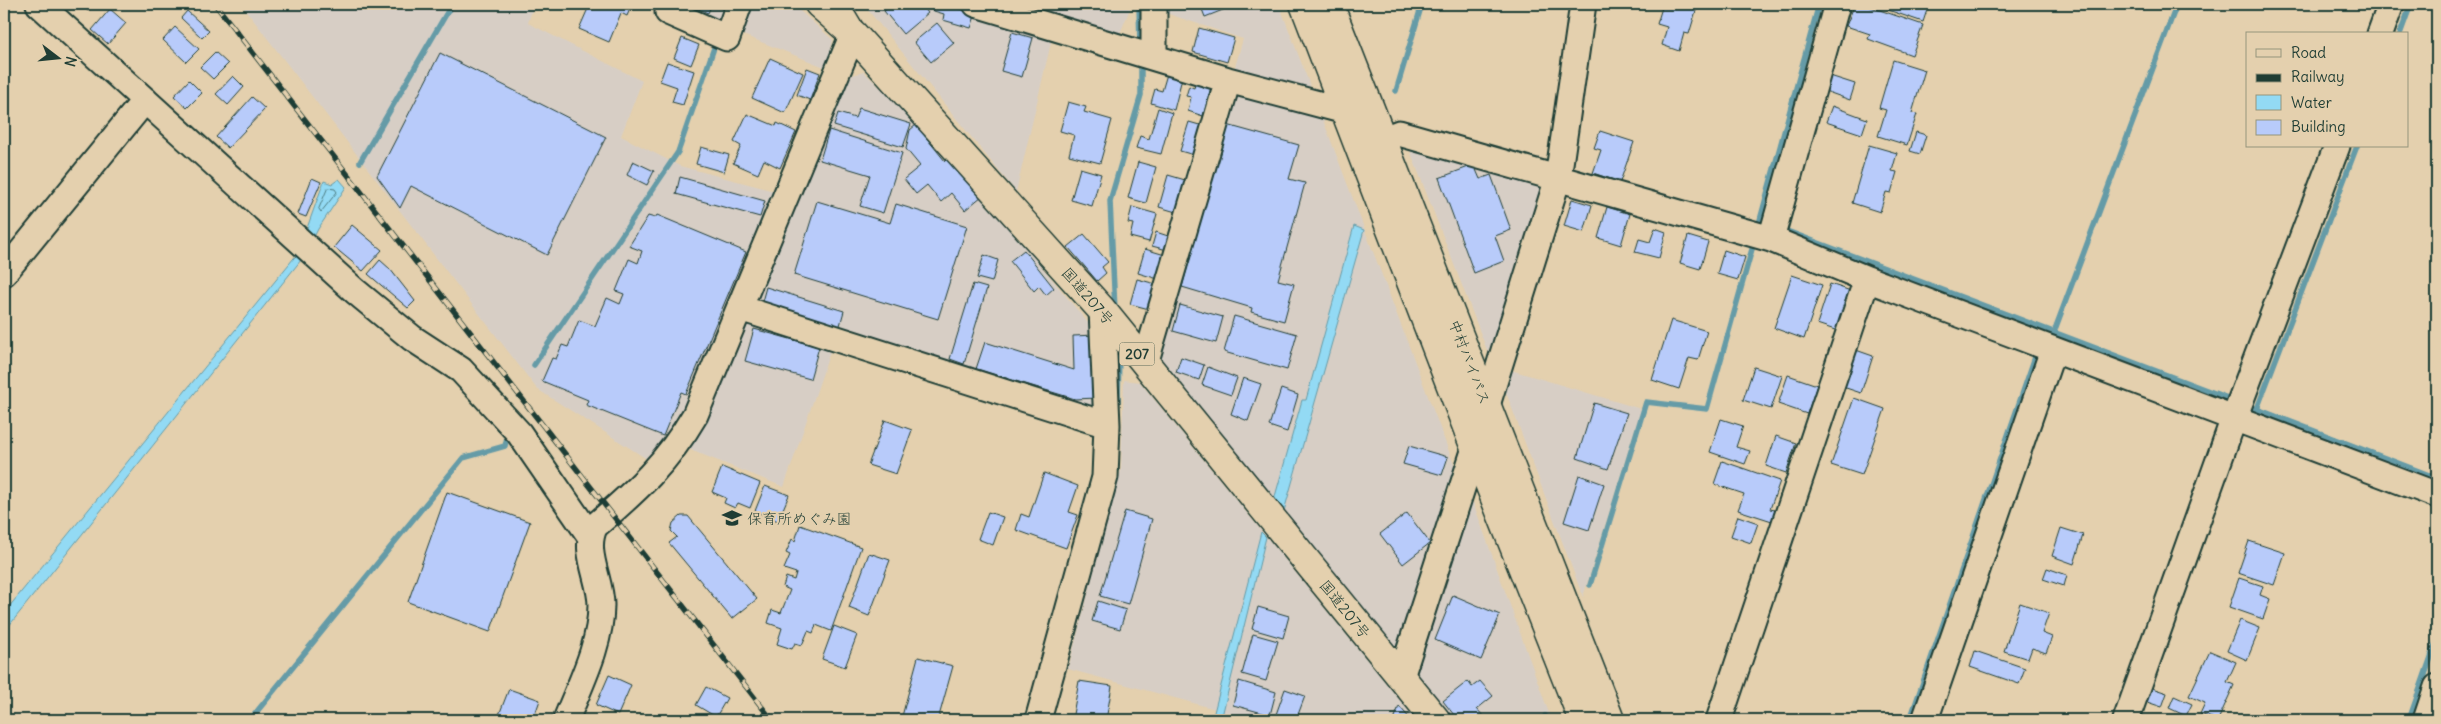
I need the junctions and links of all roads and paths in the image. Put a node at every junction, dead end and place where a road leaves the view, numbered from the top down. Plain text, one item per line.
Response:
1 (39, 4) edge
2 (739, 4) edge
3 (819, 4) edge
4 (835, 4) edge
5 (976, 4) edge
6 (1154, 4) edge
7 (1304, 4) edge
8 (1329, 4) edge
9 (1583, 4) edge
10 (1837, 4) edge
11 (2391, 4) edge
12 (668, 12) dead end
13 (2381, 32) edge
14 (853, 34) junction
15 (1145, 54) junction
16 (1228, 80) junction
17 (145, 100) junction
18 (1355, 106) junction
19 (1371, 144) junction
20 (2336, 148) edge
21 (1558, 178) junction
22 (1766, 230) junction
23 (4, 273) edge
24 (1867, 279) junction
25 (740, 308) junction
26 (1102, 310) junction
27 (2053, 350) junction
28 (1145, 364) junction
29 (1487, 405) junction
30 (2234, 418) junction
31 (1107, 425) junction
32 (1475, 448) junction
33 (2437, 495) edge
34 (590, 536) junction
35 (1401, 677) junction
36 (2437, 687) edge
37 (566, 720) edge
38 (1038, 720) edge
39 (1436, 720) edge
40 (1583, 720) edge
41 (1610, 720) edge
42 (1719, 720) edge
43 (1925, 720) edge
44 (2126, 720) edge
45 (2426, 720) edge

1 - 17 street
2 - 12 street
3 - 14 highway, 国道207号 / 207
4 - 14 street
5 - 15 street
6 - 15 street
7 - 18 highway, 中村バイパス
8 - 18 highway, 中村バイパス
9 - 21 street
10 - 22 street
11 - 13 street
14 - 25 street
14 - 26 highway, 国道207号 / 207
15 - 16 street
16 - 18 street
16 - 28 street
17 - 23 street
17 - 34 street
18 - 19 highway, 中村バイパス
19 - 21 street
19 - 29 highway, 中村バイパス
19 - 32 highway, 中村バイパス
20 - 30 street
21 - 22 street
21 - 29 street
22 - 24 street
24 - 27 street
24 - 42 street
25 - 31 street
25 - 34 street
26 - 28 highway, 国道207号 / 207
26 - 31 street
27 - 30 street
27 - 43 street
28 - 35 highway, 国道207号 / 207
29 - 41 highway, 中村バイパス
30 - 33 street
30 - 44 street
31 - 38 street
32 - 35 street
32 - 40 highway, 中村バイパス
34 - 37 street
35 - 39 highway, 国道207号 / 207
36 - 45 street

